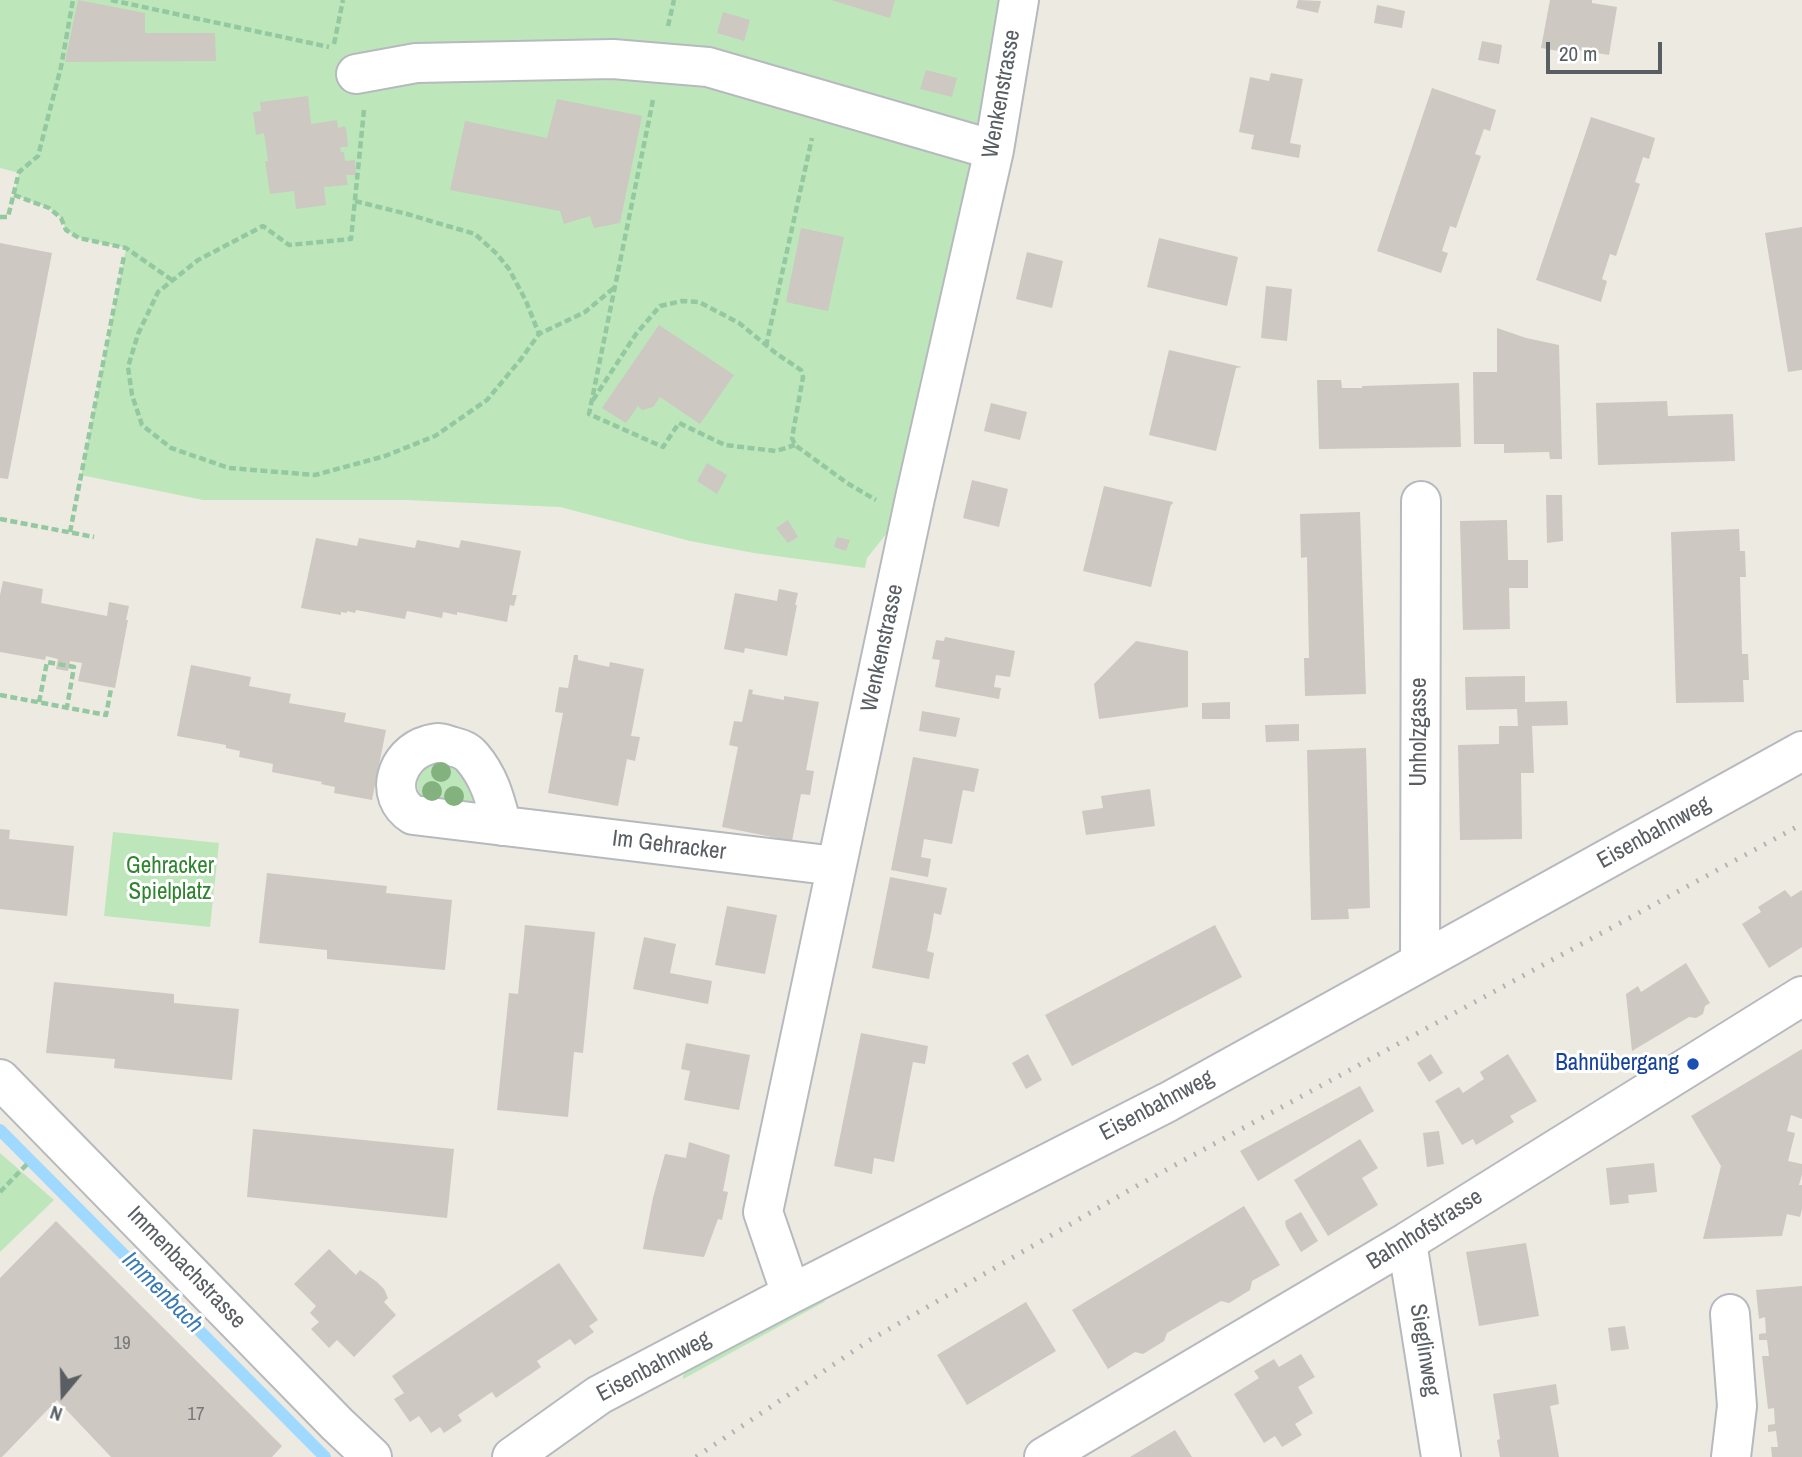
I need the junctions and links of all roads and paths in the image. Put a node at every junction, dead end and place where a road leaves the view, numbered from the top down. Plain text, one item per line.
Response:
1 (73, 0) edge
2 (111, 0) edge
3 (343, 0) edge
4 (1019, 0) edge
5 (660, 63) junction
6 (362, 73) joint
7 (821, 100) junction
8 (994, 150) junction
9 (14, 195) junction
10 (355, 201) junction
11 (0, 217) edge
12 (124, 256) dead end
13 (172, 280) junction
14 (615, 287) junction
15 (539, 334) junction
16 (766, 346) junction
17 (591, 402) junction
18 (795, 445) junction
19 (1421, 501) dead end
20 (0, 519) edge
21 (910, 519) junction
22 (70, 532) junction
23 (94, 537) dead end
24 (111, 689) dead end
25 (0, 695) edge
26 (40, 702) junction
27 (66, 707) junction
28 (1802, 751) edge
29 (502, 826) dead end
30 (836, 866) junction
31 (1420, 962) junction
32 (1802, 996) edge
33 (0, 1079) edge
34 (25, 1166) dead end
35 (0, 1192) edge
36 (1407, 1242) junction
37 (791, 1294) junction
38 (1730, 1314) dead end
39 (1048, 1456) edge
40 (372, 1457) edge
41 (512, 1457) edge
42 (1441, 1457) edge
43 (1731, 1457) edge

1 - 9 path
2 - 3 path
4 - 8 street, Wenkenstrasse
5 - 6 street
5 - 7 street
5 - 14 path
6 - 10 path
7 - 8 street
7 - 16 path
8 - 21 street, Wenkenstrasse
9 - 11 path
9 - 13 path
10 - 13 path
10 - 15 path
12 - 22 path
13 - 15 path
14 - 15 path
14 - 17 path
16 - 17 path
16 - 18 path
17 - 18 path
18 - 21 path
19 - 31 street, Unholzgasse
20 - 22 path
21 - 30 street, Wenkenstrasse
22 - 23 path
24 - 27 path
25 - 26 path
26 - 27 path
26 - 27 path
28 - 31 street, Eisenbahnweg
29 - 30 street, Im Gehracker
30 - 37 street, Wenkenstrasse
31 - 37 street, Eisenbahnweg
32 - 36 street, Bahnhofstrasse
33 - 40 street, Immenbachstrasse
34 - 35 path
36 - 39 street, Bahnhofstrasse
36 - 42 street, Sieglinweg
37 - 41 street, Eisenbahnweg
38 - 43 street

